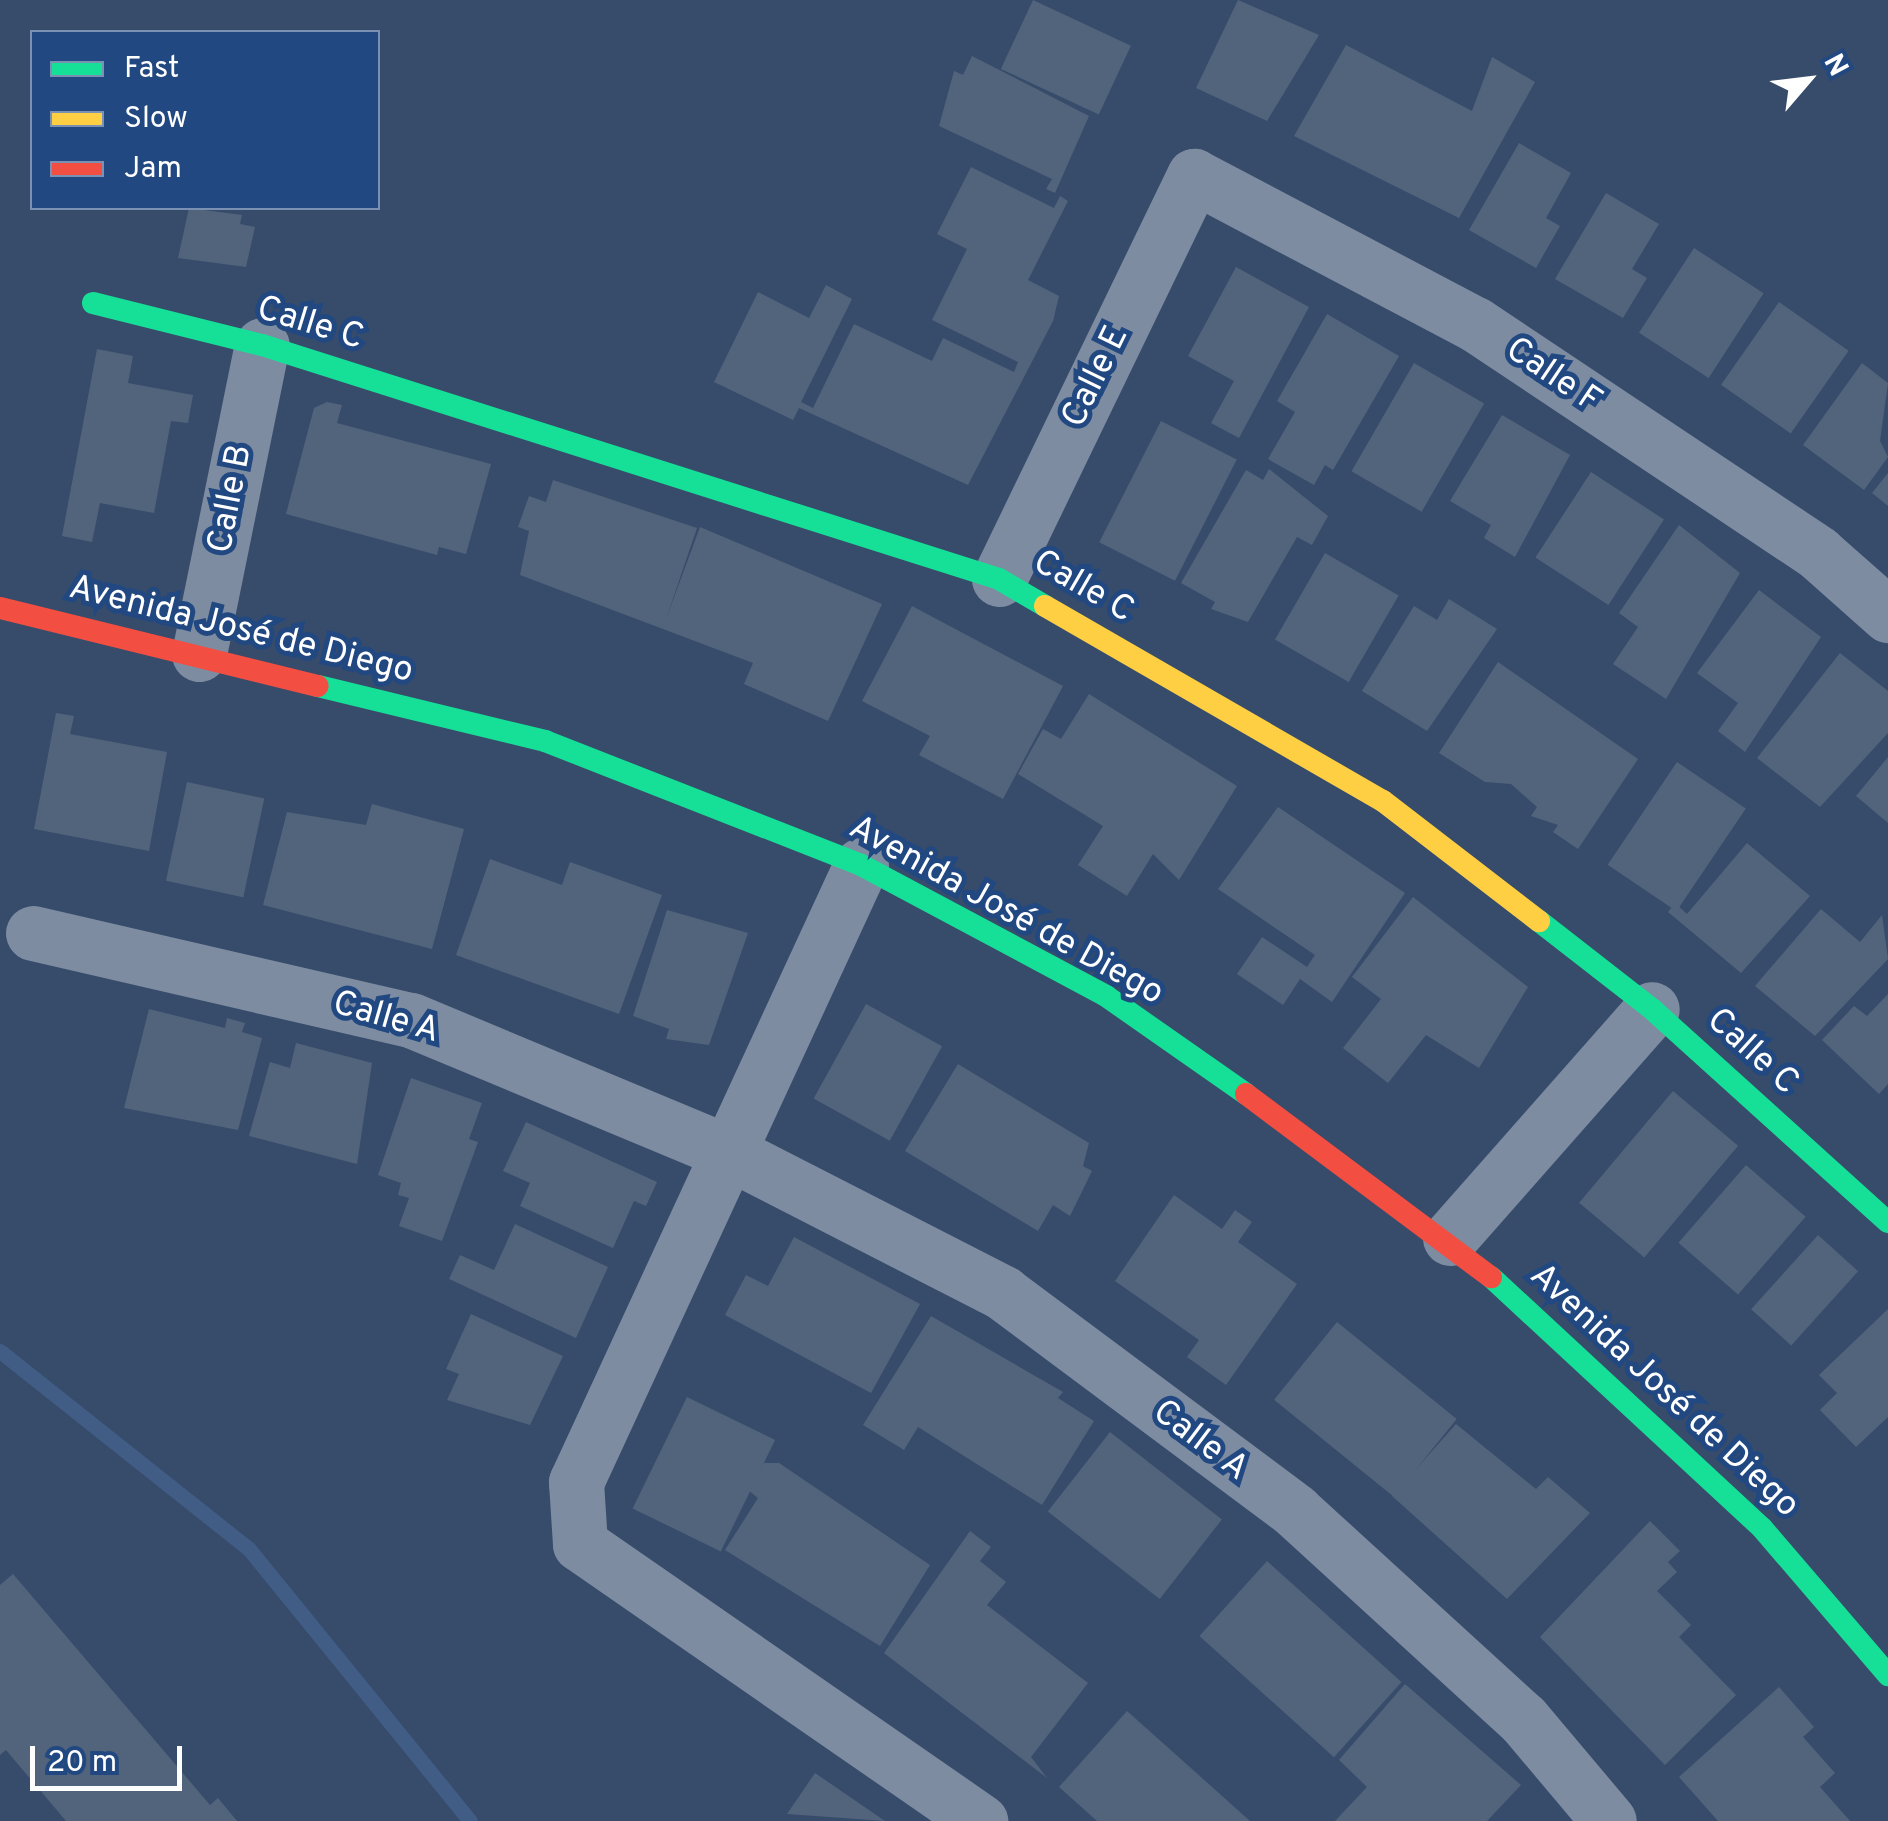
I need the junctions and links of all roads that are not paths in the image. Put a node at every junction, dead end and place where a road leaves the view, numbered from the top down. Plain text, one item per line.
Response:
1 (1194, 176) joint
2 (93, 303) dead end
3 (262, 345) junction
4 (1000, 579) junction
5 (0, 608) edge
6 (1888, 615) edge
7 (199, 654) junction
8 (861, 865) junction
9 (32, 933) dead end
10 (1652, 1009) junction
11 (724, 1150) junction
12 (1888, 1222) edge
13 (1450, 1238) junction
14 (1888, 1675) edge
15 (980, 1821) edge
16 (1609, 1821) edge

1 - 4 street, Calle E
1 - 6 street, Calle F
2 - 3 street, Calle C
3 - 4 street, Calle C
3 - 7 street, Calle B
4 - 10 street, Calle C
5 - 7 street, Avenida José de Diego
7 - 8 street, Avenida José de Diego
8 - 11 street
8 - 13 street, Avenida José de Diego
9 - 11 street, Calle A
10 - 12 street, Calle C
10 - 13 street
11 - 15 street
11 - 16 street, Calle A
13 - 14 street, Avenida José de Diego

